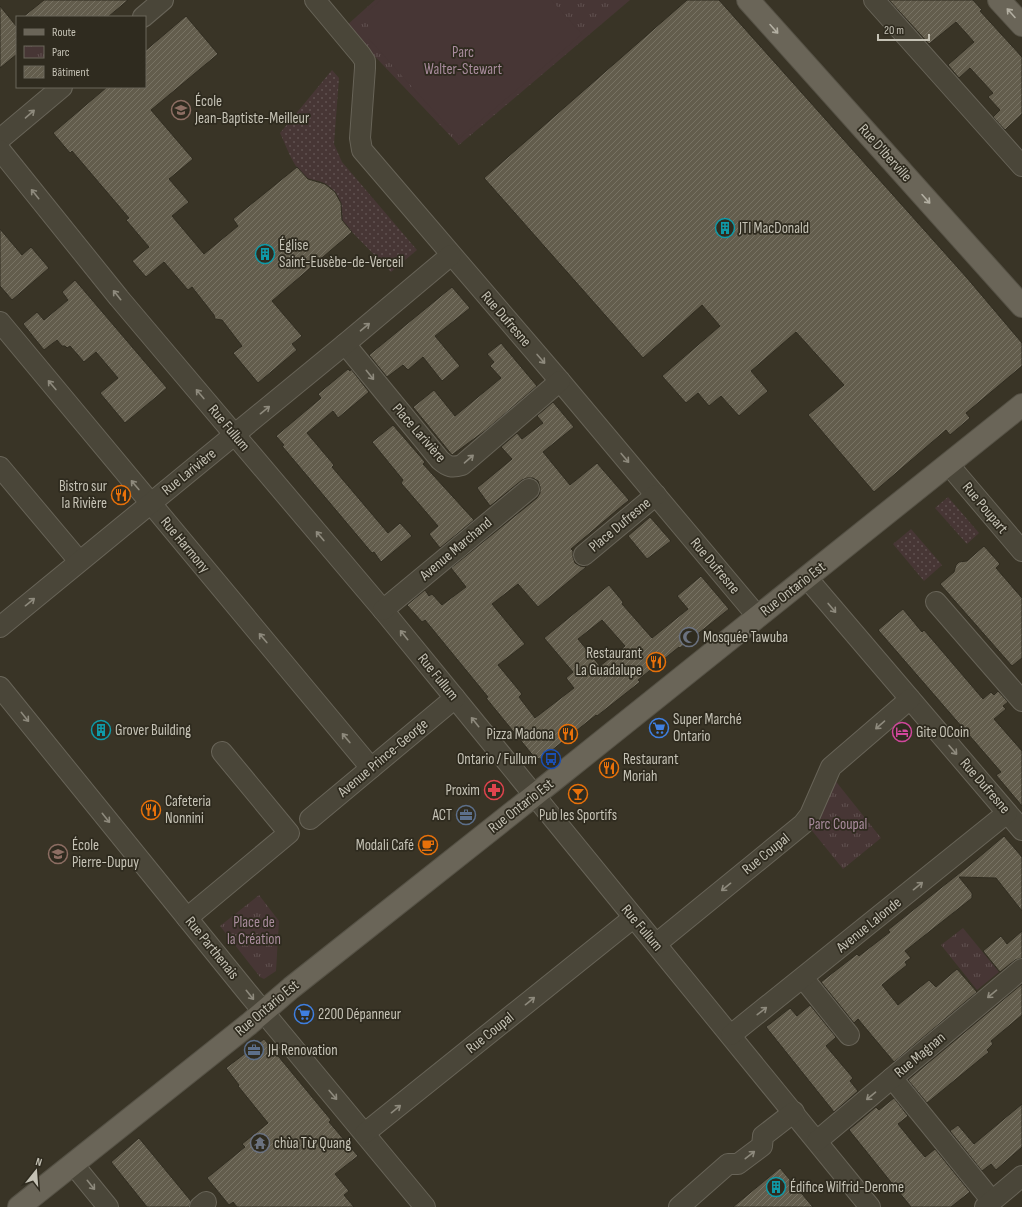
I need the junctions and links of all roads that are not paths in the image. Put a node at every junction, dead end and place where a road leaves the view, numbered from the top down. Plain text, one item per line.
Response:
1 (748, 0) edge
2 (874, 0) edge
3 (999, 0) edge
4 (316, 1) edge
5 (1022, 25) edge
6 (61, 88) edge
7 (0, 139) edge
8 (0, 150) edge
9 (1022, 166) edge
10 (451, 255) junction
11 (1019, 295) edge
12 (0, 322) edge
13 (345, 344) junction
14 (560, 381) junction
15 (1022, 405) edge
16 (235, 434) junction
17 (949, 464) junction
18 (0, 466) edge
19 (529, 489) dead end
20 (656, 495) junction
21 (150, 503) junction
22 (1022, 551) edge
23 (584, 555) dead end
24 (79, 561) junction
25 (807, 578) junction
26 (936, 602) dead end
27 (383, 610) junction
28 (758, 617) junction
29 (0, 627) edge
30 (0, 687) edge
31 (455, 698) junction
32 (910, 699) junction
33 (1022, 701) edge
34 (222, 752) dead end
35 (371, 768) junction
36 (534, 795) junction
37 (1007, 813) junction
38 (310, 819) dead end
39 (1022, 830) edge
40 (187, 918) junction
41 (634, 918) junction
42 (656, 944) junction
43 (1022, 969) edge
44 (803, 978) junction
45 (263, 1012) junction
46 (731, 1035) junction
47 (849, 1035) dead end
48 (892, 1078) junction
49 (794, 1112) junction
50 (365, 1133) junction
51 (817, 1141) junction
52 (73, 1164) junction
53 (1022, 1176) edge
54 (995, 1203) edge
55 (19, 1207) edge
56 (108, 1207) edge
57 (426, 1207) edge
58 (679, 1207) edge
59 (870, 1207) edge

1 -> 11 main road, Rue D'Iberville
2 - 9 street
5 -> 3 main road
4 - 10 street, Rue Dufresne
7 -> 6 street
16 -> 8 street, Rue Fullum
13 -> 10 street, Rue Larivière
10 -> 14 street, Rue Dufresne
21 -> 12 street, Rue Harmony
13 -> 14 street, Place Larivière
16 -> 13 street, Rue Larivière
14 -> 20 street, Rue Dufresne
15 - 17 main road, Rue Ontario Est
16 - 21 street, Rue Larivière
27 -> 16 street, Rue Fullum
17 - 22 street, Rue Poupart
17 - 25 main road, Rue Ontario Est
18 - 24 street
19 - 27 street, Avenue Marchand
20 - 23 street, Place Dufresne
20 - 28 street, Rue Dufresne
21 - 24 street, Rue Larivière
35 -> 21 street, Rue Harmony
29 -> 24 street, Rue Larivière
25 - 28 main road, Rue Ontario Est
25 -> 32 street, Rue Dufresne
26 - 33 street
31 -> 27 street, Rue Fullum
28 - 36 main road, Rue Ontario Est
30 -> 40 street, Rue Parthenais
31 - 35 street, Avenue Prince-George
36 -> 31 street, Rue Fullum
32 -> 37 street, Rue Dufresne
32 -> 42 street, Rue Coupal
34 - 40 street
35 - 38 street, Avenue Prince-George
36 - 41 street, Rue Fullum
36 - 45 main road, Rue Ontario Est
37 - 39 street, Rue Dufresne
44 -> 37 street, Avenue Lalonde
40 -> 45 street, Rue Parthenais
41 - 42 street, Rue Fullum
50 -> 41 street, Rue Coupal
42 - 46 street, Rue Fullum
43 -> 48 street, Rue Magnan
46 -> 44 street, Avenue Lalonde
44 - 47 street
45 -> 50 street, Rue Parthenais
45 - 52 main road, Rue Ontario Est
46 - 49 street, Rue Fullum
48 -> 51 street, Rue Magnan
48 - 54 street
49 - 51 street, Rue Fullum
49 - 58 street
50 - 57 street, Rue Parthenais
51 - 59 street, Rue Fullum
52 - 55 main road, Rue Ontario Est
52 -> 56 street
53 - 54 street

